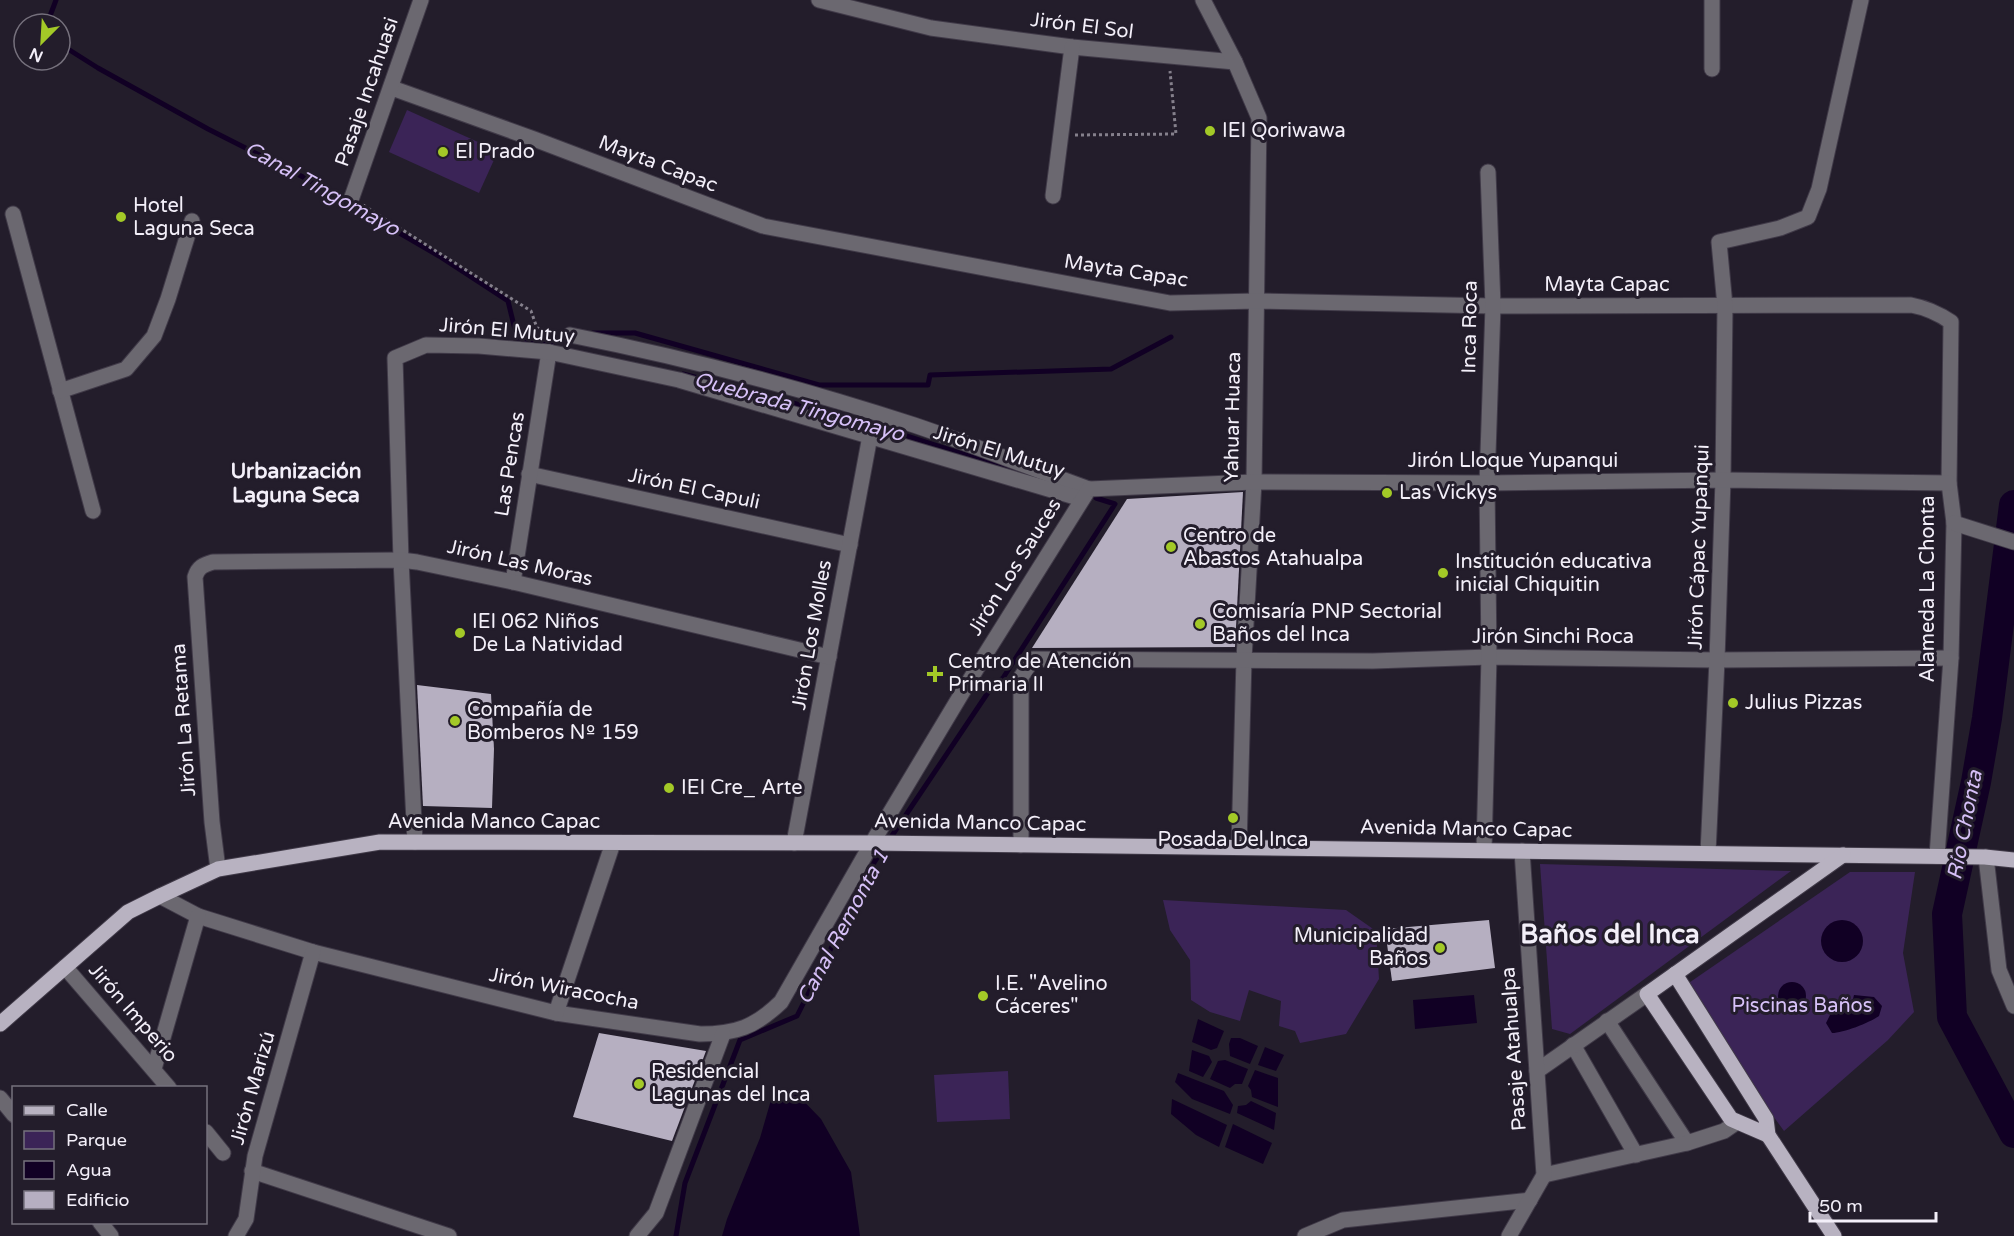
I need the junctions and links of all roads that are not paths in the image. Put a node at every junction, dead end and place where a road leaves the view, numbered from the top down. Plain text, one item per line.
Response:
1 (421, 0) edge
2 (819, 0) edge
3 (1203, 0) edge
4 (1712, 0) edge
5 (1861, 0) edge
6 (1072, 47) junction
7 (1235, 62) junction
8 (1712, 69) dead end
9 (392, 88) junction
10 (1488, 172) dead end
11 (1053, 196) dead end
12 (352, 198) road end
13 (13, 214) dead end
14 (192, 221) dead end
15 (1256, 301) junction
16 (1493, 306) junction
17 (1725, 306) junction
18 (1951, 322) joint
19 (570, 335) road end
20 (549, 352) junction
21 (60, 391) junction
22 (870, 436) junction
23 (529, 474) junction
24 (1723, 480) junction
25 (1254, 482) junction
26 (1487, 483) junction
27 (1949, 483) junction
28 (1086, 494) junction
29 (93, 511) dead end
30 (1954, 523) junction
31 (2014, 542) edge
32 (850, 545) junction
33 (401, 560) junction
34 (198, 569) joint
35 (513, 582) junction
36 (829, 657) junction
37 (1489, 657) junction
38 (1951, 658) junction
39 (1244, 659) junction
40 (1717, 660) junction
41 (416, 842) junction
42 (613, 843) junction
43 (794, 843) junction
44 (883, 843) junction
45 (1021, 845) junction
46 (1239, 847) junction
47 (1484, 850) junction
48 (1522, 851) junction
49 (1708, 854) junction
50 (1843, 855) junction
51 (1940, 856) junction
52 (1986, 857) junction
53 (2014, 860) edge
54 (218, 869) junction
55 (160, 896) junction
56 (198, 916) junction
57 (313, 952) junction
58 (65, 967) junction
59 (1675, 974) junction
60 (1647, 994) junction
61 (2014, 1006) edge
62 (556, 1013) junction
63 (1607, 1021) junction
64 (0, 1024) edge
65 (723, 1034) junction
66 (1573, 1045) junction
67 (154, 1069) junction
68 (1537, 1071) junction
69 (167, 1086) edge
70 (0, 1098) edge
71 (12, 1113) edge
72 (1737, 1122) junction
73 (207, 1133) edge
74 (1768, 1135) junction
75 (1687, 1143) junction
76 (223, 1153) dead end
77 (1636, 1155) junction
78 (252, 1171) junction
79 (1544, 1175) junction
80 (1530, 1200) junction
81 (102, 1224) edge
82 (111, 1236) edge
83 (236, 1236) edge
84 (449, 1236) edge
85 (637, 1236) edge
86 (1305, 1236) edge
87 (1509, 1236) edge
88 (1834, 1236) edge

1 - 9 street, Pasaje Incahuasi
2 - 6 street, Jirón El Sol
3 - 7 street, Yahuar Huaca
4 - 8 street
5 - 17 street, Jirón Cápac Yupanqui
6 - 7 street, Jirón El Sol
6 - 11 street
7 - 15 street, Yahuar Huaca
9 - 12 street, Pasaje Incahuasi
9 - 15 street, Mayta Capac
10 - 16 street, Inca Roca
13 - 21 street
14 - 21 street
15 - 16 street, Mayta Capac
15 - 25 street, Yahuar Huaca
16 - 17 street, Mayta Capac
16 - 26 street, Inca Roca
17 - 18 street, Mayta Capac
17 - 24 street, Jirón Cápac Yupanqui
18 - 27 street, Alameda La Chonta
19 - 28 street
20 - 22 street, Jirón El Mutuy
20 - 23 street, Las Pencas
20 - 33 street, Jirón El Mutuy
21 - 29 street
22 - 28 street, Jirón El Mutuy
22 - 32 street, Jirón Los Molles
23 - 32 street, Jirón El Capuli
23 - 35 street, Las Pencas
24 - 26 street, Jirón Lloque Yupanqui
24 - 27 street, Jirón Lloque Yupanqui
24 - 40 street, Jirón Cápac Yupanqui
25 - 26 street, Jirón Lloque Yupanqui
25 - 28 street, Jirón Lloque Yupanqui
25 - 39 street, Yahuar Huaca
26 - 37 street, Inca Roca
27 - 30 street, Alameda La Chonta
28 - 44 street, Jirón Los Sauces
30 - 31 street
30 - 38 street, Alameda La Chonta
32 - 36 street, Jirón Los Molles
33 - 34 street, Jirón Las Moras
33 - 35 street, Jirón Las Moras
33 - 41 street, Jirón El Mutuy
34 - 54 street, Jirón La Retama
35 - 36 street, Jirón Las Moras
36 - 43 street, Jirón Los Molles
37 - 39 street, Jirón Sinchi Roca
37 - 40 street, Jirón Sinchi Roca
37 - 47 street, Inca Roca
38 - 40 street, Jirón Sinchi Roca
38 - 51 street, Alameda La Chonta
39 - 45 street, Jirón Sinchi Roca
39 - 46 street, Yahuar Huaca
40 - 49 street, Jirón Cápac Yupanqui
41 - 42 main road, Avenida Manco Capac
41 - 54 main road, Avenida Manco Capac
42 - 43 main road, Avenida Manco Capac
42 - 62 street
43 - 44 main road, Avenida Manco Capac
44 - 45 main road, Avenida Manco Capac
44 - 65 street, Jirón Wiracocha
45 - 46 main road, Avenida Manco Capac
46 - 47 main road, Avenida Manco Capac
47 - 48 main road, Avenida Manco Capac
48 - 49 main road, Avenida Manco Capac
48 - 68 street, Pasaje Atahualpa
49 - 50 main road, Avenida Manco Capac
50 - 51 main road, Avenida Manco Capac
50 - 59 main road
51 - 52 main road, Avenida Manco Capac
52 - 53 main road, Avenida Manco Capac
52 - 61 street
54 - 55 main road, Avenida Manco Capac
55 - 56 street, Jirón Wiracocha
55 - 58 main road, Avenida Manco Capac
56 - 57 street, Jirón Wiracocha
56 - 67 street
57 - 62 street, Jirón Wiracocha
57 - 78 street, Jirón Marizú
58 - 64 main road, Avenida Manco Capac
58 - 67 street, Jirón Imperio
59 - 60 main road
59 - 74 main road
60 - 63 street
60 - 72 main road
62 - 65 street, Jirón Wiracocha
63 - 66 street
63 - 75 street
65 - 85 street
66 - 68 street
66 - 77 street
67 - 69 street, Jirón Imperio
68 - 79 street, Pasaje Atahualpa
70 - 71 street
72 - 74 main road
72 - 75 street
73 - 76 street
74 - 88 main road
75 - 77 street
77 - 79 street
78 - 83 street, Jirón Marizú
78 - 84 street
79 - 80 street
80 - 86 street
80 - 87 street
81 - 82 street

